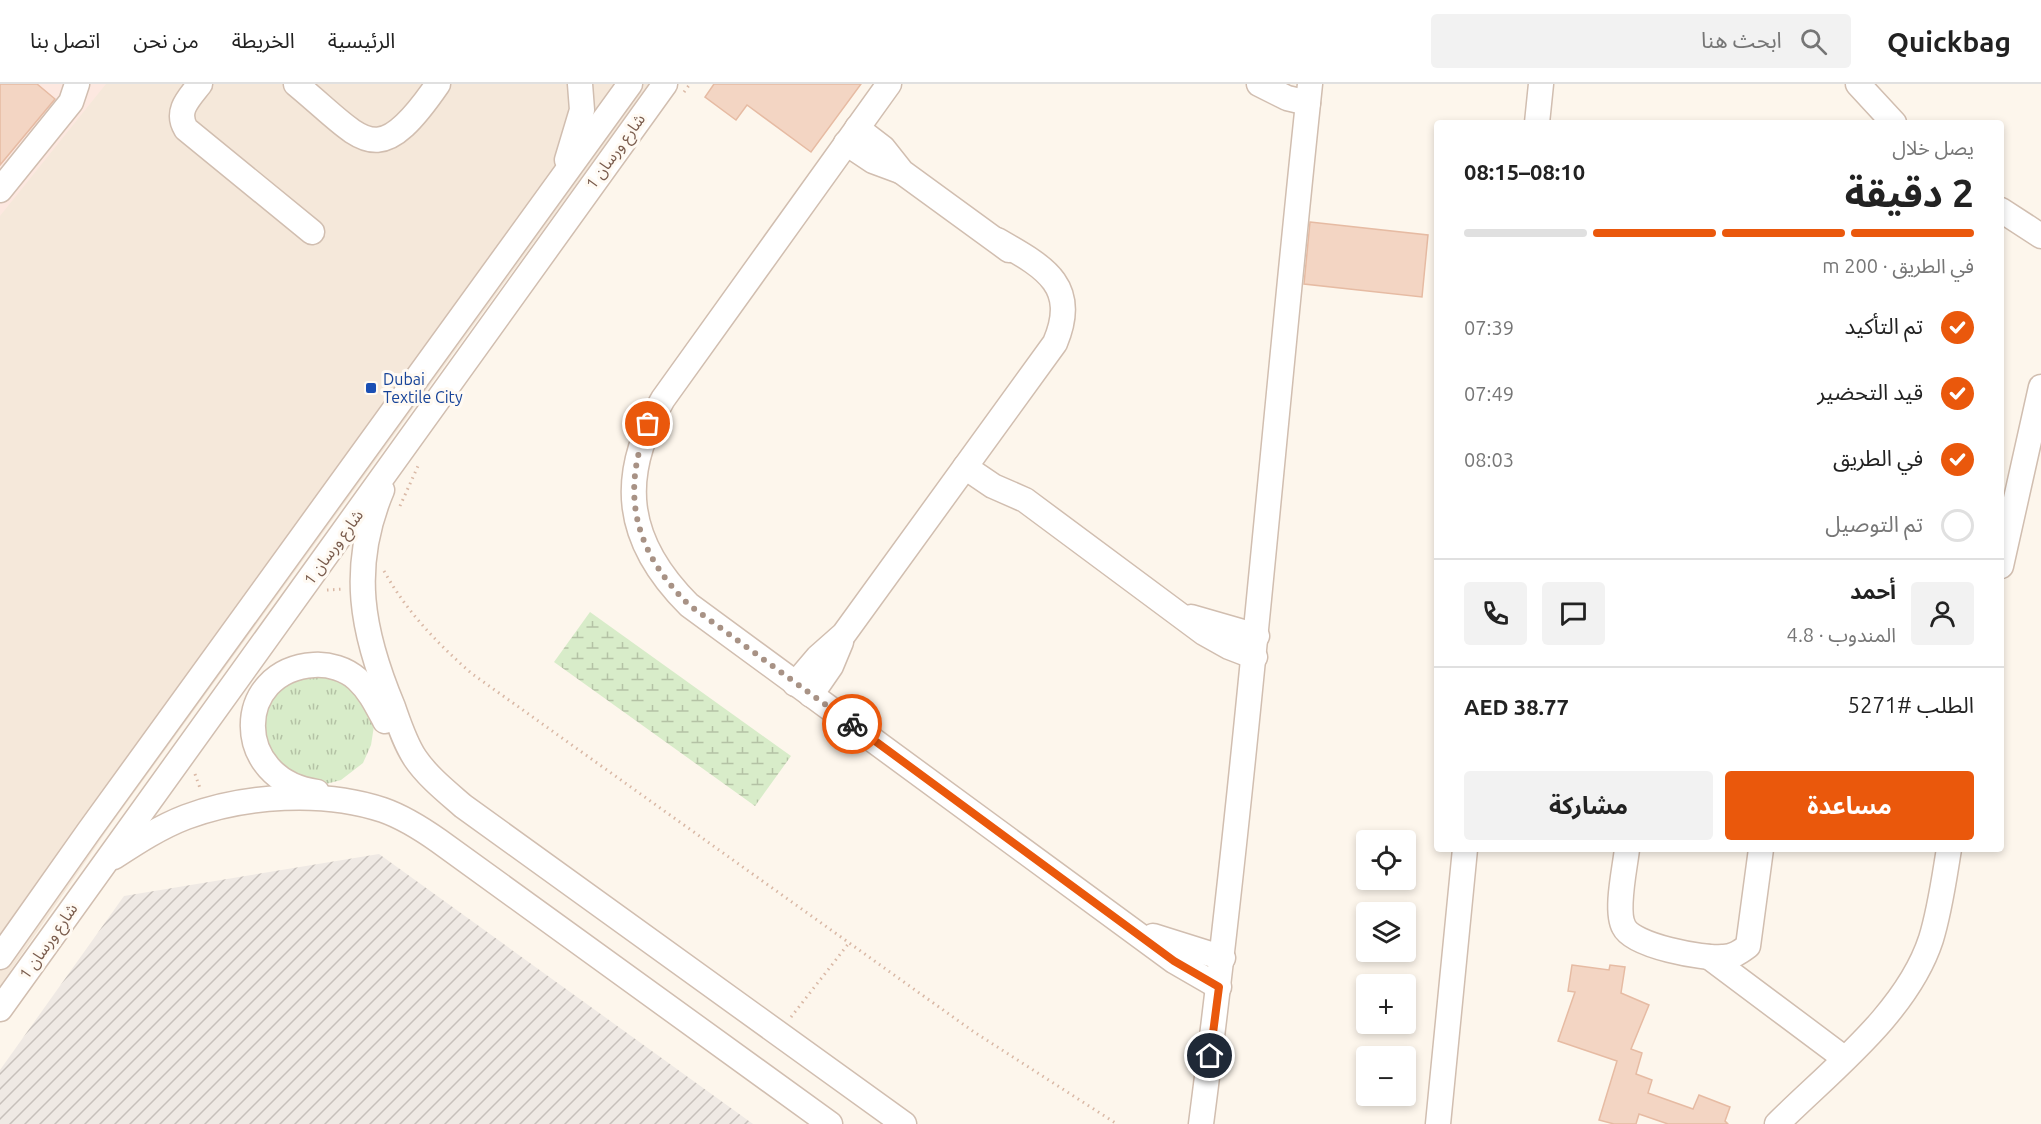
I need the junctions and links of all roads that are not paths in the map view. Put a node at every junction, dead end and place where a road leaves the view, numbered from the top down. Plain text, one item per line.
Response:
1 (77, 84) edge
2 (200, 84) edge
3 (296, 84) edge
4 (438, 84) edge
5 (580, 84) edge
6 (630, 84) edge
7 (665, 84) edge
8 (888, 84) edge
9 (1259, 84) edge
10 (1541, 84) edge
11 (1858, 84) edge
12 (1309, 93) edge
13 (1537, 120) edge
14 (1891, 120) edge
15 (852, 135) junction
16 (558, 185) junction
17 (0, 189) edge
18 (2004, 212) edge
19 (312, 232) dead end
20 (2041, 236) edge
21 (2041, 387) edge
22 (970, 460) junction
23 (394, 463) junction
24 (2004, 554) edge
25 (1256, 647) junction
26 (803, 689) junction
27 (415, 758) junction
28 (383, 810) junction
29 (1465, 852) edge
30 (1628, 852) edge
31 (1761, 852) edge
32 (1948, 852) edge
33 (102, 865) junction
34 (1134, 929) junction
35 (1748, 946) junction
36 (0, 957) edge
37 (1709, 957) junction
38 (1223, 958) junction
39 (1739, 979) junction
40 (1219, 987) junction
41 (0, 1009) edge
42 (1844, 1058) junction
43 (830, 1124) edge
44 (904, 1124) edge
45 (1201, 1124) edge
46 (1438, 1124) edge
47 (1776, 1124) edge

1 - 17 street
2 - 19 street
3 - 4 street
5 - 16 street
6 - 16 street, شارع ورسان 1
7 - 23 street, شارع ورسان 1
8 - 15 street
9 - 12 street
10 - 13 street
11 - 14 street
12 - 25 street
15 - 22 street
15 - 26 street
16 - 36 street, شارع ورسان 1
18 - 20 street
21 - 24 street
22 - 25 street
22 - 26 street
23 - 27 street
23 - 33 street, شارع ورسان 1
25 - 38 street
26 - 34 street
27 - 28 street
27 - 44 street
28 - 33 street
28 - 43 street
29 - 46 street
30 - 37 street
31 - 35 street
32 - 42 street
33 - 41 street, شارع ورسان 1
34 - 38 street
34 - 40 street
35 - 37 street
35 - 39 street
37 - 39 street
38 - 40 street
39 - 42 street
40 - 45 street
42 - 47 street

